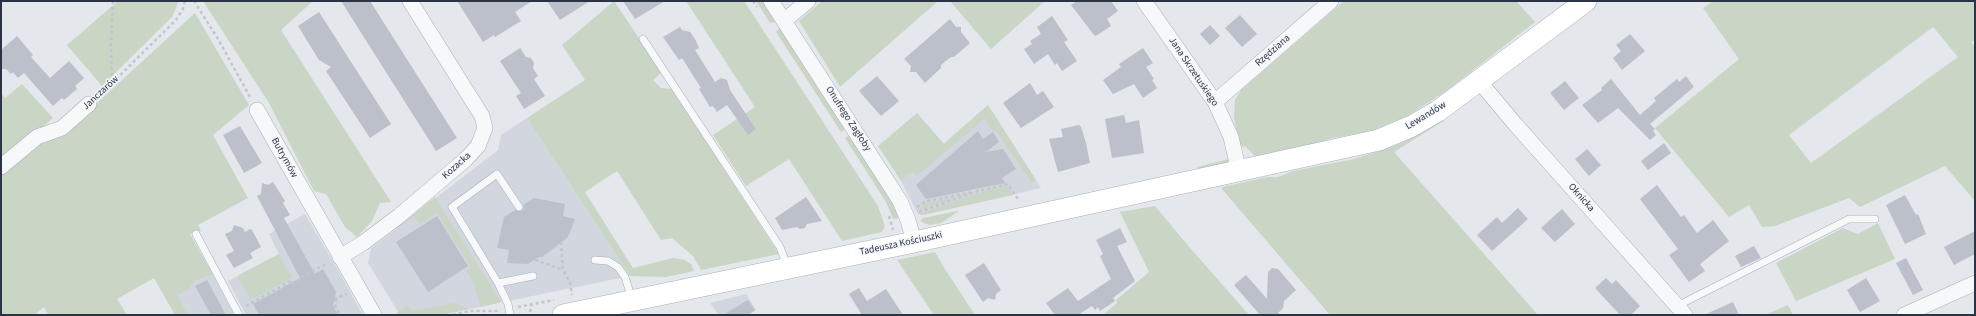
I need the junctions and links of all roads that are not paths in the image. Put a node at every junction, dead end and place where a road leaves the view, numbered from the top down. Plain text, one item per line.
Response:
1 (410, 1) edge
2 (771, 1) edge
3 (808, 1) edge
4 (1144, 1) edge
5 (1331, 1) edge
6 (1586, 1) edge
7 (784, 21) junction
8 (643, 39) dead end
9 (1479, 81) junction
10 (1215, 102) junction
11 (89, 104) road end
12 (257, 110) road end
13 (1, 167) edge
14 (1238, 172) junction
15 (519, 207) dead end
16 (1875, 219) dead end
17 (196, 234) dead end
18 (914, 242) junction
19 (340, 257) junction
20 (595, 260) dead end
21 (788, 268) junction
22 (533, 276) dead end
23 (498, 283) junction
24 (1975, 283) edge
25 (632, 300) junction
26 (580, 307) edge
27 (1681, 310) edge
28 (238, 313) edge
29 (374, 315) edge
30 (510, 315) edge
31 (563, 315) edge
32 (1904, 315) edge

1 - 19 street, Kozacka
2 - 7 street, Onufrego Zagłoby
3 - 7 street
4 - 10 street, Jana Skrzetuskiego
5 - 10 street, Rzędziana
6 - 9 street, Lewandów
7 - 18 street, Onufrego Zagłoby
8 - 21 lane
9 - 14 street, Lewandów
9 - 27 street, Oknicka
10 - 14 street, Jana Skrzetuskiego
11 - 13 street, Janczarów
12 - 19 street, Butrymów
14 - 18 street, Tadeusza Kościuszki
15 - 23 lane
16 - 27 lane
17 - 28 lane
18 - 21 street, Tadeusza Kościuszki
19 - 29 street, Butrymów
20 - 25 lane
21 - 25 street, Tadeusza Kościuszki
22 - 23 lane
23 - 30 lane
24 - 32 street
25 - 26 street, Tadeusza Kościuszki
26 - 31 street, Tadeusza Kościuszki

